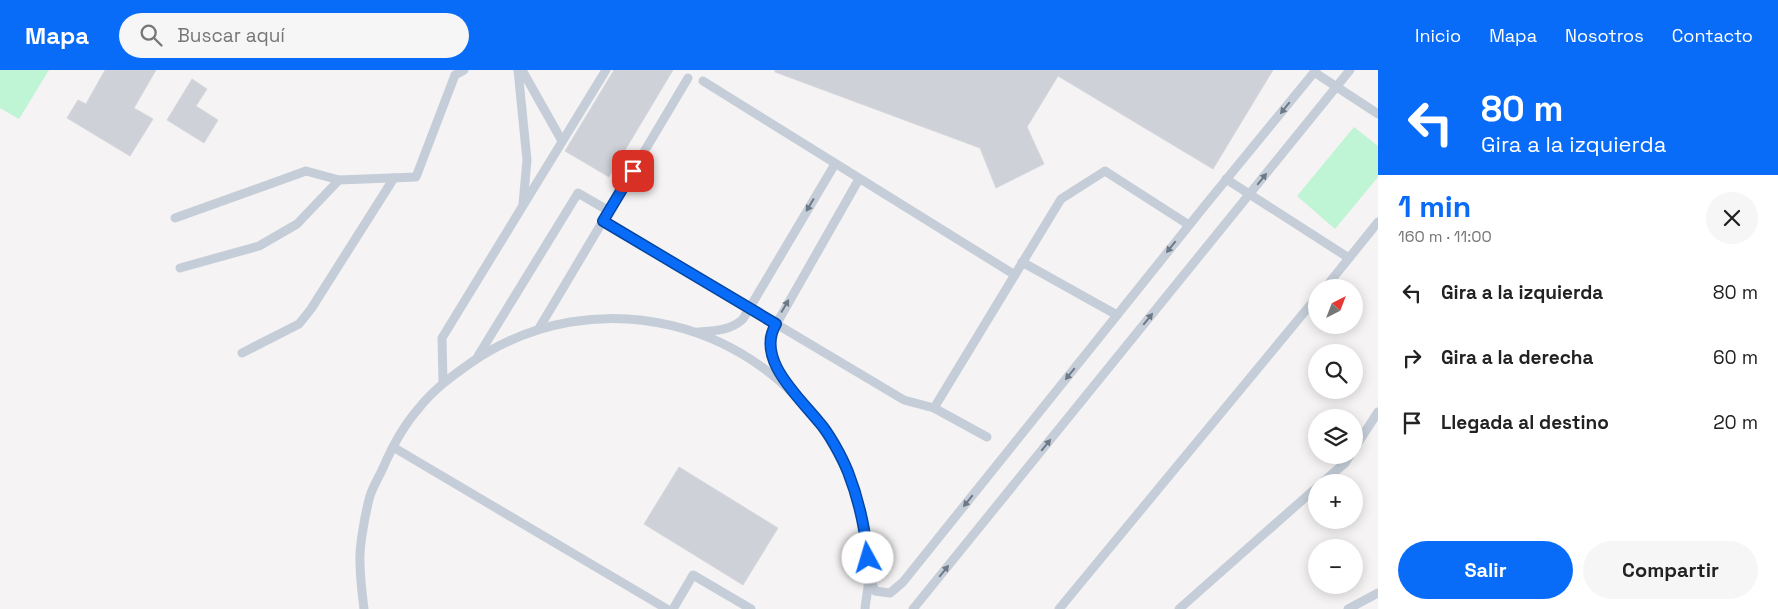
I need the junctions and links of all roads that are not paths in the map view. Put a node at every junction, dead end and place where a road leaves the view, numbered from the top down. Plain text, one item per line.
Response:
1 (464, 70) edge
2 (520, 70) edge
3 (606, 70) edge
4 (1350, 70) edge
5 (1315, 71) edge
6 (688, 78) dead end
7 (703, 82) dead end
8 (1336, 86) junction
9 (1378, 114) edge
10 (562, 141) junction
11 (835, 164) junction
12 (394, 178) junction
13 (859, 179) junction
14 (1226, 179) junction
15 (339, 180) junction
16 (1250, 194) junction
17 (522, 207) junction
18 (608, 212) junction
19 (175, 218) dead end
20 (603, 221) junction
21 (1378, 222) edge
22 (1189, 225) junction
23 (1349, 258) junction
24 (1022, 262) junction
25 (180, 268) dead end
26 (1015, 275) junction
27 (1332, 279) edge
28 (750, 308) junction
29 (1308, 308) edge
30 (1117, 315) junction
31 (776, 324) junction
32 (538, 330) junction
33 (696, 332) junction
34 (242, 352) dead end
35 (475, 360) junction
36 (444, 382) junction
37 (784, 383) junction
38 (934, 408) junction
39 (1378, 412) edge
40 (1363, 435) edge
41 (987, 437) dead end
42 (392, 447) junction
43 (1344, 464) edge
44 (1332, 474) edge
45 (1308, 495) edge
46 (870, 576) junction
47 (1378, 593) edge
48 (364, 609) edge
49 (667, 609) edge
50 (673, 609) edge
51 (751, 609) edge
52 (865, 609) edge
53 (913, 609) edge
54 (1059, 609) edge
55 (1179, 609) edge
56 (1348, 609) edge

1 - 12 lane
2 - 10 lane
2 - 17 lane
3 - 10 lane
4 - 8 lane
5 - 8 lane
5 -> 14 lane
6 - 18 lane
7 - 11 lane
8 - 9 lane
16 -> 8 lane
10 - 17 lane
11 - 13 lane
11 -> 28 lane
12 - 15 lane
12 - 34 lane
13 - 26 lane
31 -> 13 lane
14 - 16 lane
14 - 22 lane
15 - 19 lane
15 - 25 lane
16 - 23 lane
53 -> 16 lane
17 - 36 lane
18 - 20 lane
18 - 35 lane
20 - 28 lane
20 - 32 lane
21 - 23 lane
22 - 24 lane
22 -> 30 lane
23 - 27 lane
24 - 26 lane
24 - 30 lane
26 - 38 lane
28 - 31 lane
28 - 33 lane
29 - 54 lane
30 -> 46 lane
31 - 37 lane
31 - 38 lane
32 - 33 lane
32 - 35 lane
33 - 37 lane
35 - 36 lane
36 - 42 lane
37 - 46 lane
38 - 41 lane
39 - 40 lane
42 - 48 lane
42 - 49 lane
43 - 44 lane
45 - 55 lane
46 - 52 lane
47 - 56 lane
50 - 51 lane

